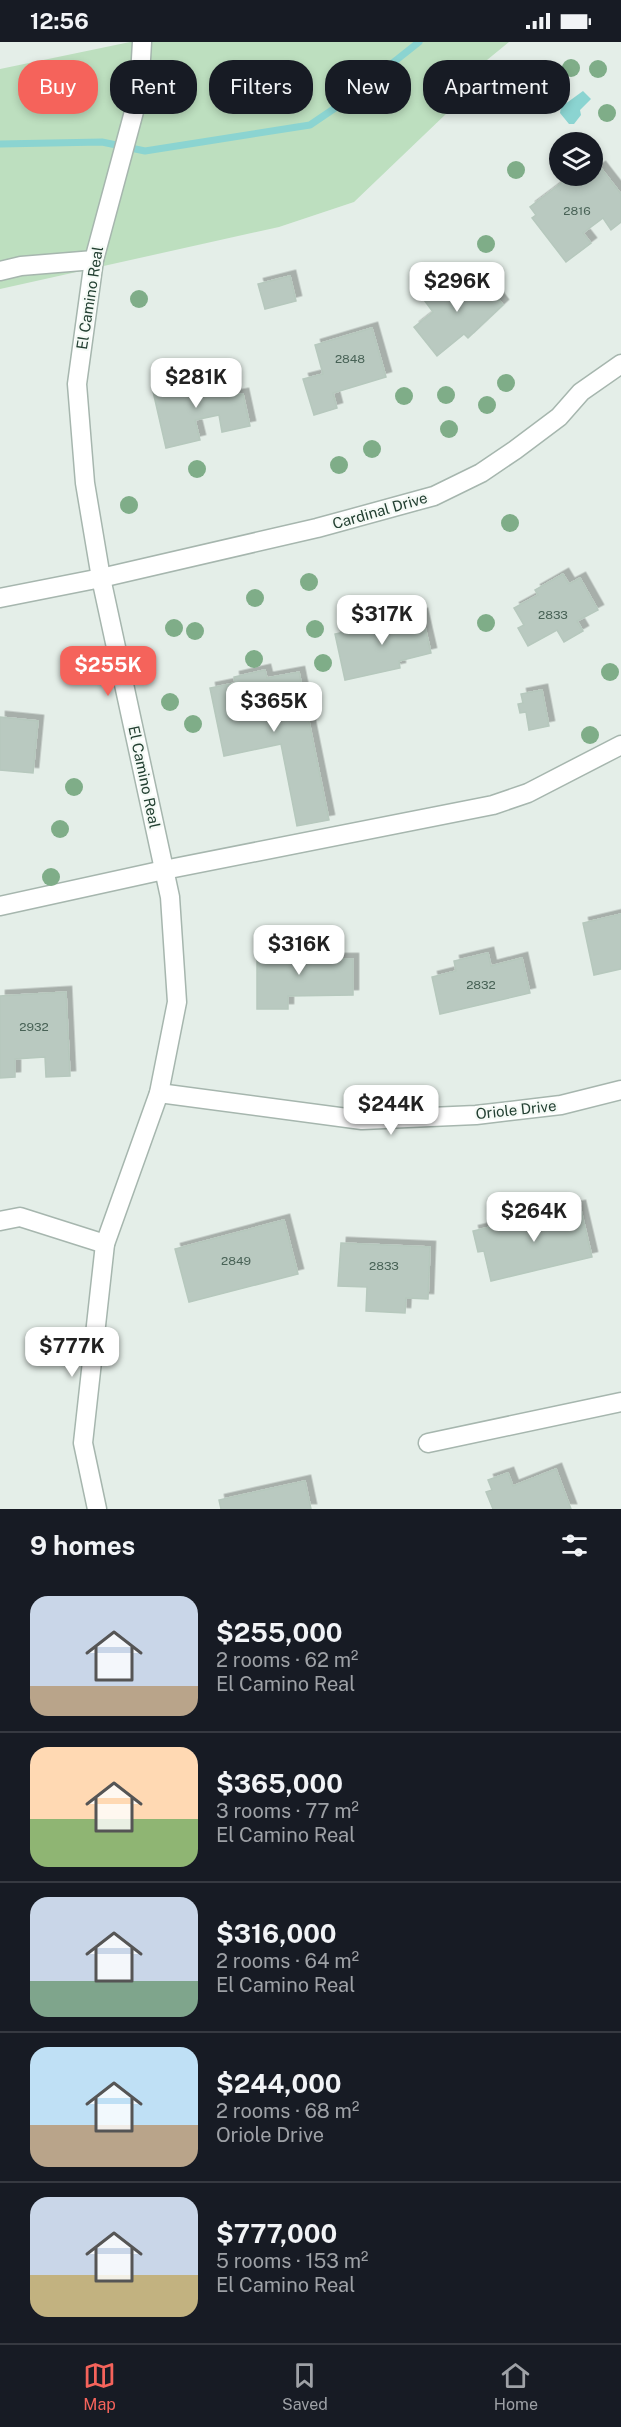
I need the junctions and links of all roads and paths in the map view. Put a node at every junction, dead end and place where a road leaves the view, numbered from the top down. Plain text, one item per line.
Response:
1 (142, 42) edge
2 (94, 261) junction
3 (0, 271) edge
4 (621, 364) edge
5 (101, 578) junction
6 (0, 598) edge
7 (621, 745) edge
8 (164, 870) junction
9 (0, 906) edge
10 (621, 1090) edge
11 (159, 1093) junction
12 (0, 1221) edge
13 (105, 1244) junction
14 (621, 1402) edge
15 (428, 1443) dead end
16 (97, 1509) edge

1 - 2 street, El Camino Real
2 - 3 street
2 - 5 street, El Camino Real
4 - 5 street, Cardinal Drive
5 - 6 street, Cardinal Drive
5 - 8 street, El Camino Real
7 - 8 street
8 - 9 street
8 - 11 street, El Camino Real
10 - 11 street, Oriole Drive
11 - 13 street, El Camino Real
12 - 13 street
13 - 16 street, El Camino Real
14 - 15 street

